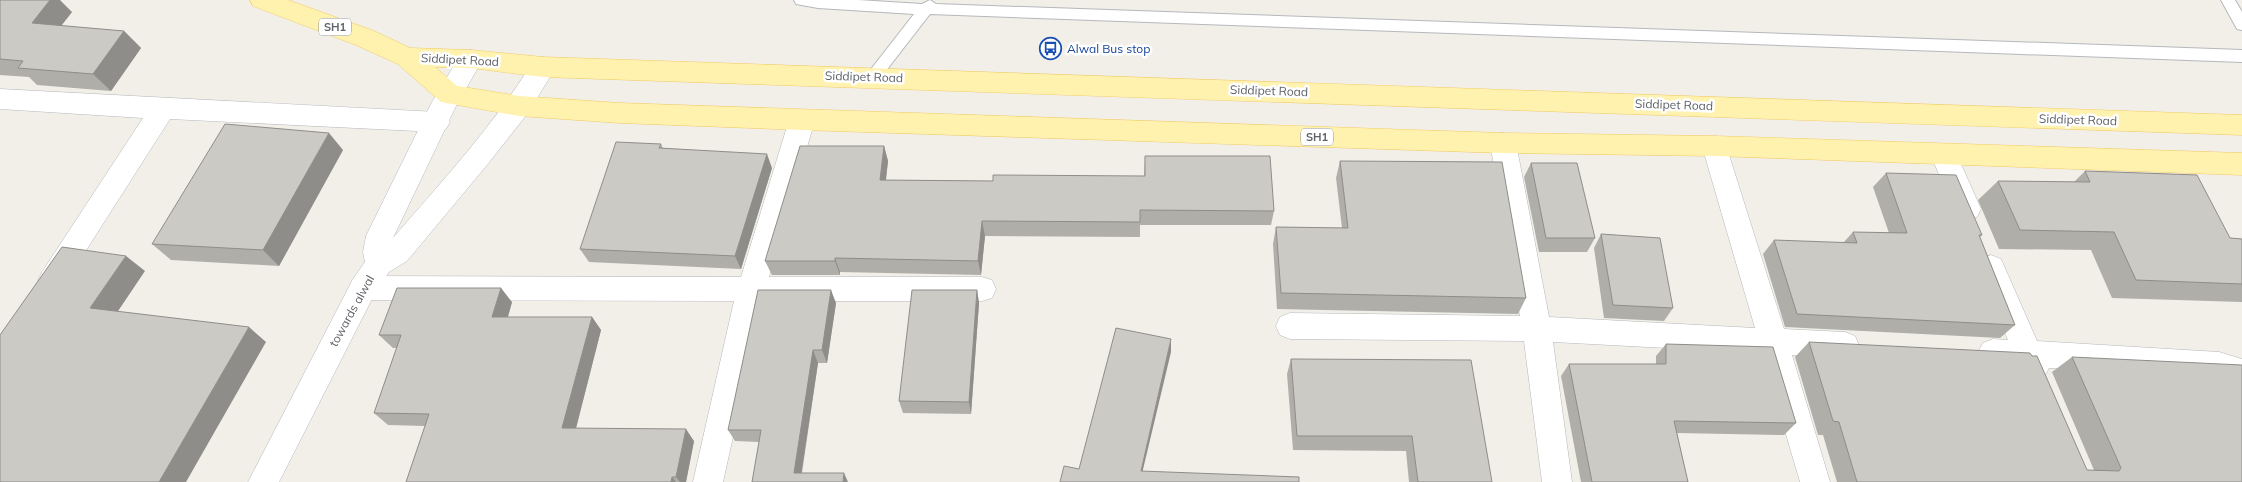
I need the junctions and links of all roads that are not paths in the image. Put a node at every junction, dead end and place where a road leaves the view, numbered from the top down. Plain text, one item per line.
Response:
1 (262, 0) edge
2 (801, 0) edge
3 (2228, 0) edge
4 (929, 4) edge
5 (2242, 25) edge
6 (2242, 56) edge
7 (407, 57) junction
8 (471, 59) junction
9 (543, 67) junction
10 (873, 77) junction
11 (450, 95) junction
12 (0, 99) edge
13 (519, 106) junction
14 (163, 109) junction
15 (802, 120) junction
16 (437, 122) junction
17 (2242, 125) edge
18 (1503, 143) junction
19 (1715, 146) junction
20 (1944, 155) junction
21 (2242, 164) edge
22 (379, 264) junction
23 (362, 288) junction
24 (751, 289) junction
25 (982, 289) dead end
26 (40, 298) edge
27 (1290, 326) dead end
28 (1537, 329) junction
29 (1773, 342) junction
30 (1871, 347) edge
31 (1969, 351) edge
32 (2028, 354) junction
33 (2242, 372) edge
34 (2043, 390) edge
35 (264, 482) edge
36 (708, 482) edge
37 (1558, 482) edge
38 (1815, 482) edge

1 - 7 main road, SH1
2 - 4 lane
3 - 5 lane
4 - 6 lane
4 - 10 lane
7 - 8 main road, Siddipet Road / SH1
7 - 11 main road, Siddipet Road / SH1
8 - 9 main road, Siddipet Road / SH1
8 - 11 street, towards alwal
9 - 10 main road, Siddipet Road / SH1
9 - 13 street
10 - 17 main road, Siddipet Road / SH1
11 - 13 main road, SH1
11 - 16 street, towards alwal
12 - 14 street
13 - 15 main road, SH1
13 - 22 street
14 - 16 street
14 - 26 street
15 - 18 main road, SH1
15 - 24 street
16 - 22 street, towards alwal
18 - 19 main road, SH1
18 - 28 street
19 - 20 main road, SH1
19 - 29 street
20 - 21 main road, SH1
20 - 32 street
22 - 23 street, towards alwal
23 - 24 street
23 - 35 street, towards alwal
24 - 25 street
24 - 36 street
27 - 28 street
28 - 29 street
28 - 37 street
29 - 30 street
29 - 38 street
31 - 32 street
32 - 33 street
32 - 34 street

